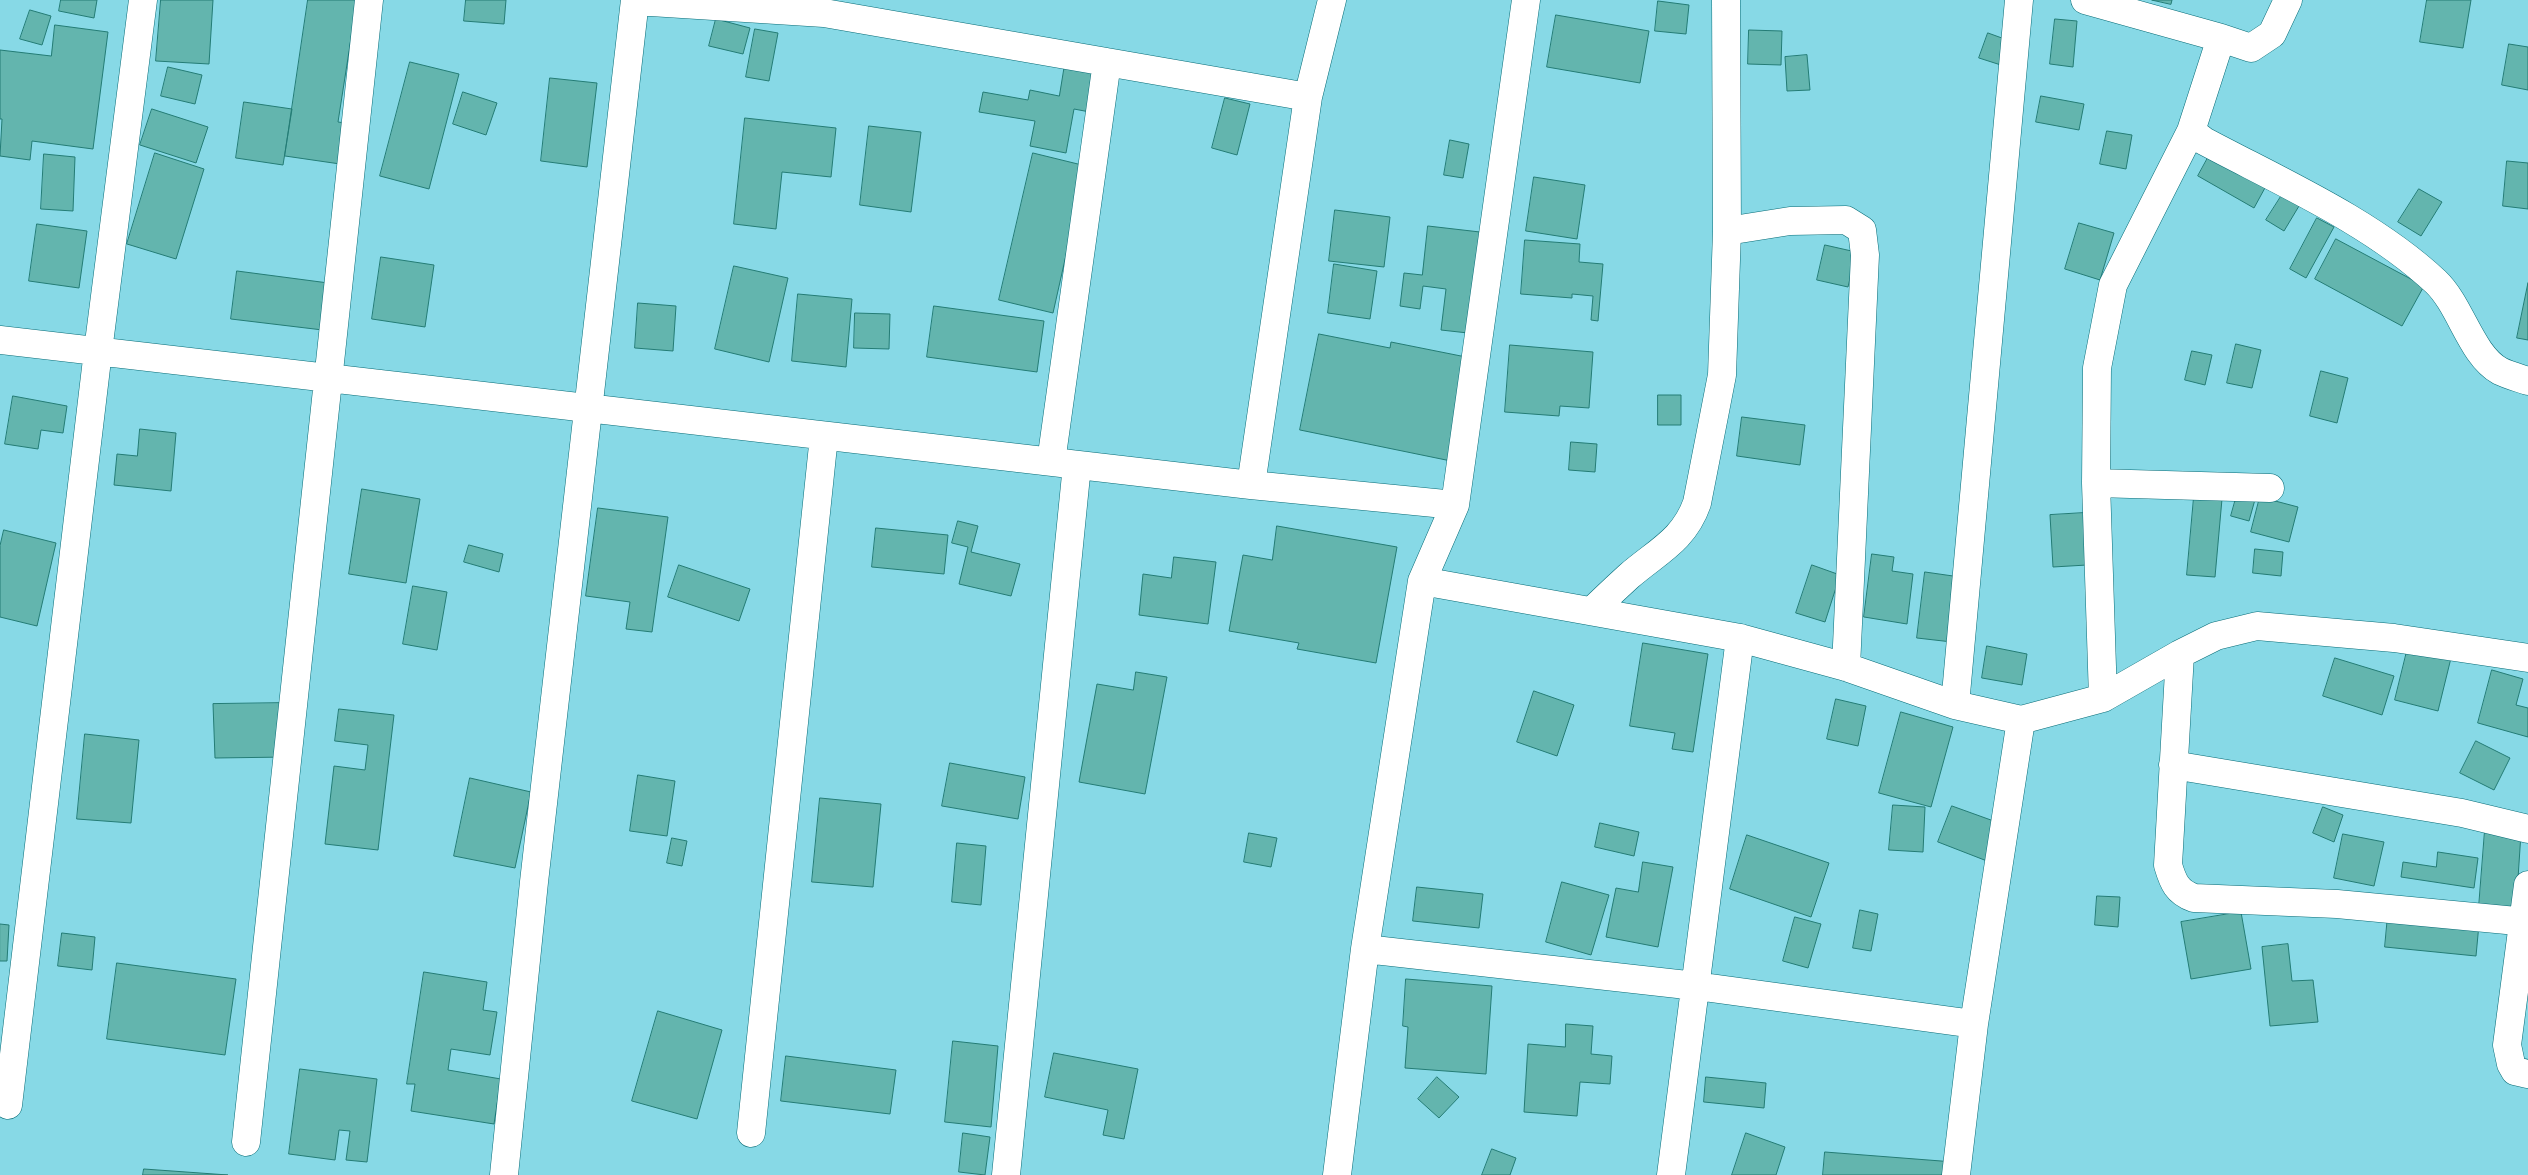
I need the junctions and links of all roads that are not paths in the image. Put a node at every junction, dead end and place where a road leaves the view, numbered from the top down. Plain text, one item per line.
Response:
1 (143, 0) edge
2 (369, 0) edge
3 (635, 0) edge
4 (1332, 0) edge
5 (1526, 0) edge
6 (1726, 0) edge
7 (2019, 0) edge
8 (2085, 0) edge
9 (2288, 0) edge
10 (2222, 38) junction
11 (1107, 62) junction
12 (1308, 97) junction
13 (2192, 131) junction
14 (1727, 231) junction
15 (0, 340) edge
16 (98, 352) junction
17 (329, 378) junction
18 (2528, 381) edge
19 (590, 410) junction
20 (824, 436) junction
21 (1064, 464) junction
22 (2096, 483) junction
23 (1251, 486) junction
24 (2270, 488) dead end
25 (1456, 505) junction
26 (1422, 581) junction
27 (1592, 610) junction
28 (1740, 638) junction
29 (2180, 654) junction
30 (2528, 658) edge
31 (1846, 667) junction
32 (2103, 698) junction
33 (1955, 705) junction
34 (2021, 720) junction
35 (2173, 764) junction
36 (2528, 829) edge
37 (2528, 885) edge
38 (2526, 921) edge
39 (1365, 949) junction
40 (1696, 986) junction
41 (1974, 1024) junction
42 (2528, 1074) edge
43 (8, 1105) dead end
44 (751, 1133) dead end
45 (246, 1142) dead end
46 (504, 1175) edge
47 (1006, 1175) edge
48 (1336, 1175) edge
49 (1671, 1175) edge
50 (1956, 1175) edge

1 - 16 street
2 - 17 street
3 - 11 street
3 - 19 street
4 - 12 street
5 - 25 street
6 - 14 street
7 - 33 street
8 - 10 street
9 - 10 street
10 - 13 street
11 - 12 street
11 - 21 street
12 - 23 street
13 - 18 street
13 - 22 street
14 - 27 street
14 - 31 street
15 - 16 street
16 - 17 street
16 - 43 street
17 - 19 street
17 - 45 street
19 - 20 street
19 - 46 street
20 - 21 street
20 - 44 street
21 - 23 street
21 - 47 street
22 - 24 street
22 - 32 street
23 - 25 street
25 - 26 street
26 - 27 street
26 - 39 street
27 - 28 street
28 - 31 street
28 - 40 street
29 - 30 street
29 - 32 street
29 - 35 street
31 - 33 street
32 - 34 street
33 - 34 street
34 - 41 street
35 - 36 street
35 - 38 street
37 - 38 street
38 - 42 street
39 - 40 street
39 - 48 street
40 - 41 street
40 - 49 street
41 - 50 street

